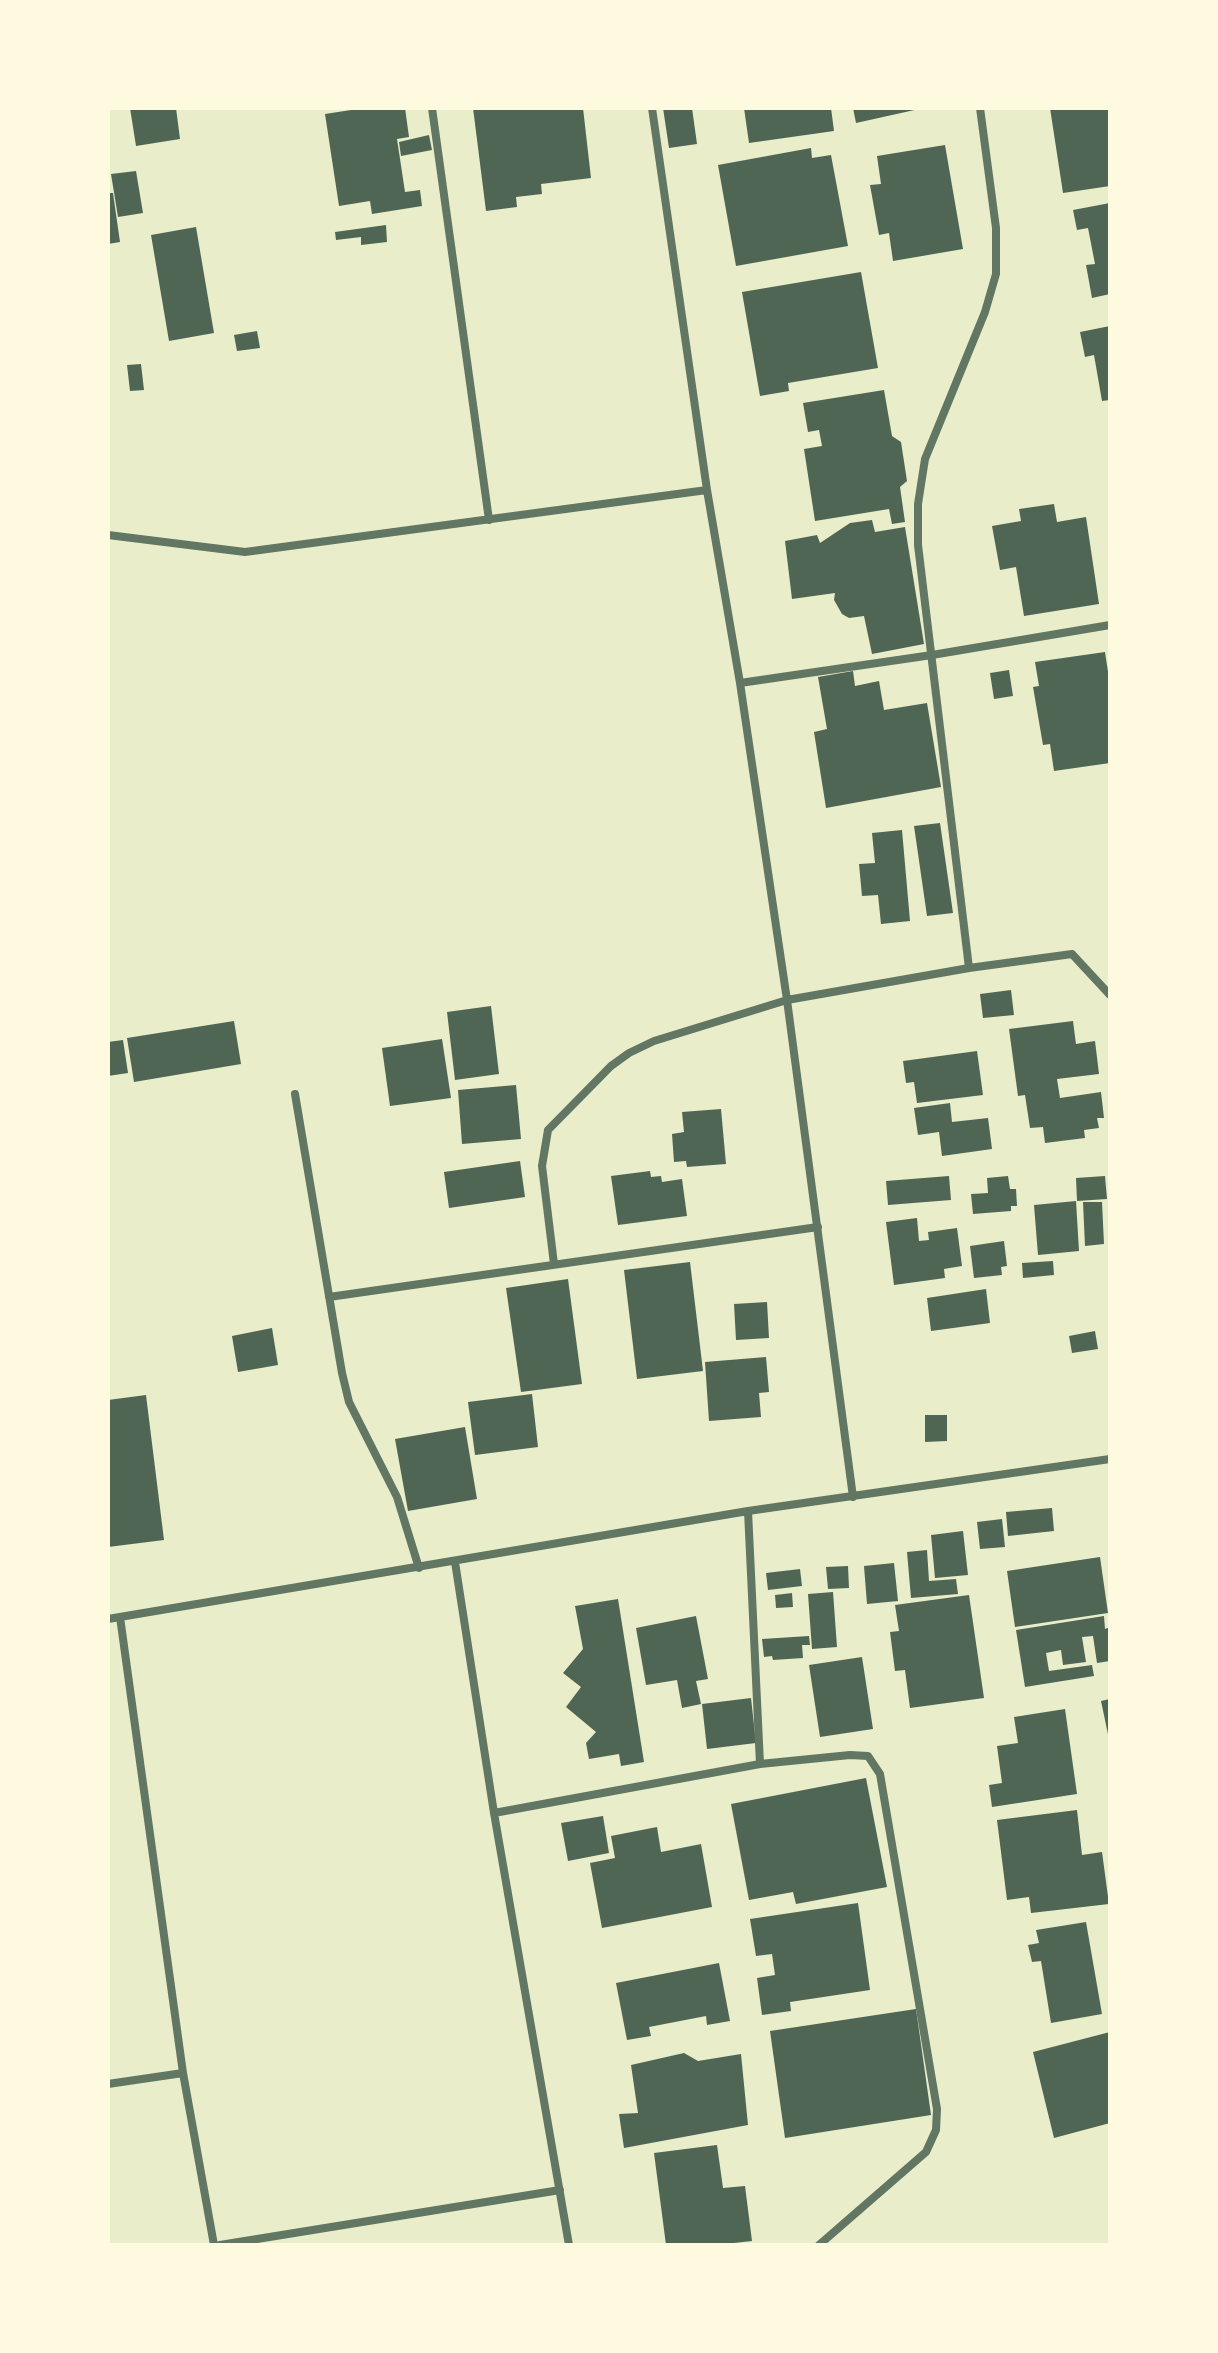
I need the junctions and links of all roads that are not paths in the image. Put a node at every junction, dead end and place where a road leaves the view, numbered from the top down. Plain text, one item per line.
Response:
1 (432, 108) edge
2 (652, 108) edge
3 (980, 108) edge
4 (707, 490) junction
5 (489, 520) junction
6 (108, 535) edge
7 (1110, 625) edge
8 (932, 655) junction
9 (740, 683) junction
10 (969, 968) junction
11 (1110, 995) edge
12 (787, 1000) junction
13 (295, 1094) dead end
14 (818, 1227) junction
15 (554, 1264) junction
16 (329, 1297) junction
17 (1110, 1459) edge
18 (853, 1497) junction
19 (748, 1511) junction
20 (455, 1562) junction
21 (419, 1568) junction
22 (120, 1617) junction
23 (108, 1619) edge
24 (760, 1764) junction
25 (494, 1813) junction
26 (183, 2073) junction
27 (108, 2084) edge
28 (560, 2190) junction
29 (217, 2245) edge
30 (569, 2245) edge
31 (819, 2245) edge

1 - 5 street
2 - 4 street
3 - 8 street
4 - 5 street
4 - 9 street
5 - 6 street
7 - 8 street
8 - 9 street
8 - 10 street
9 - 12 street
10 - 11 street
10 - 12 street
12 - 14 street
12 - 15 street
13 - 16 street
14 - 15 street
14 - 18 street
15 - 16 street
16 - 21 street
17 - 18 street
18 - 19 street
19 - 20 street
19 - 24 street
20 - 21 street
20 - 25 street
21 - 22 street
22 - 23 street
22 - 26 street
24 - 25 street
24 - 31 street
25 - 28 street
26 - 27 street
26 - 29 street
28 - 29 street
28 - 30 street

